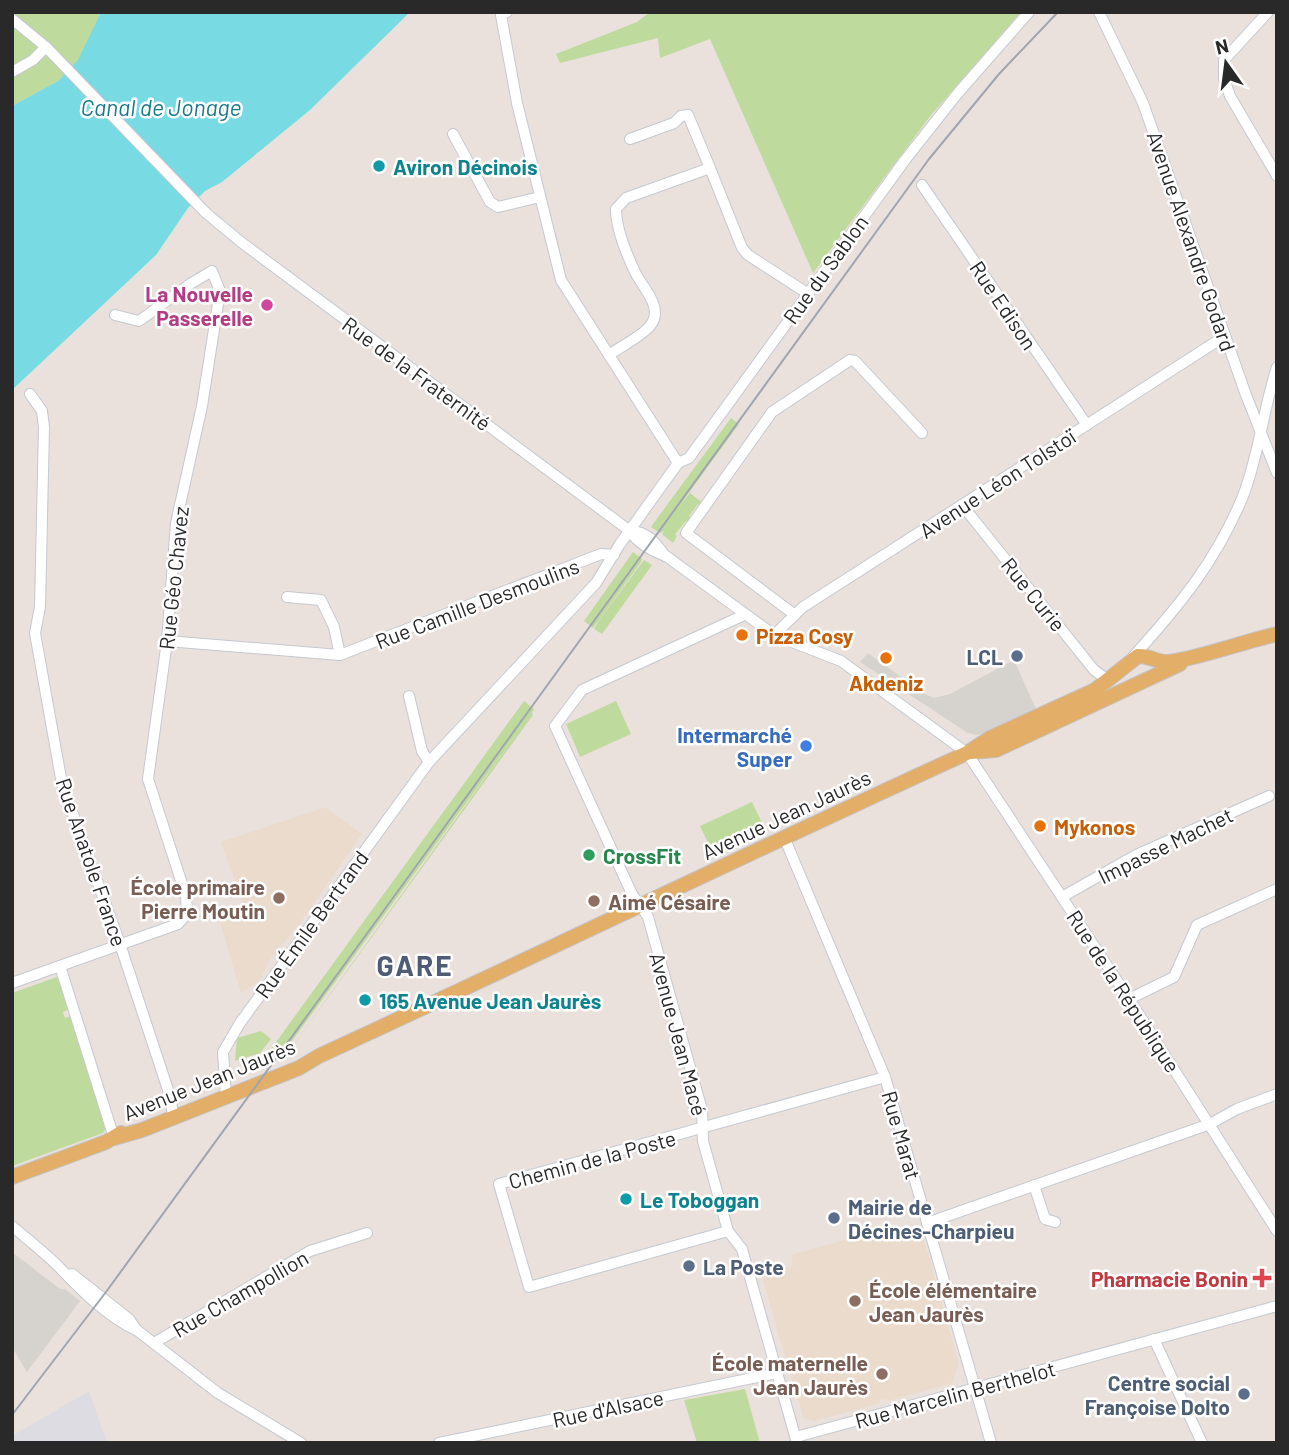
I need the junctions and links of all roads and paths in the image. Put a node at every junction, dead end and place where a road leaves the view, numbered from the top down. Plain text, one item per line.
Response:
1 (507, 12) edge
2 (1029, 12) edge
3 (1100, 12) edge
4 (1268, 12) edge
5 (12, 19) edge
6 (46, 47) junction
7 (12, 72) edge
8 (453, 134) dead end
9 (630, 139) dead end
10 (710, 168) junction
11 (1277, 176) edge
12 (922, 185) dead end
13 (540, 197) junction
14 (807, 293) junction
15 (115, 315) dead end
16 (1225, 336) junction
17 (609, 355) junction
18 (1277, 367) edge
19 (30, 394) dead end
20 (1087, 425) junction
21 (1261, 429) junction
22 (922, 433) dead end
23 (678, 463) junction
24 (1277, 473) edge
25 (962, 505) junction
26 (630, 531) junction
27 (614, 555) junction
28 (287, 597) dead end
29 (744, 615) junction
30 (795, 615) junction
31 (1277, 634) edge
32 (774, 635) junction
33 (1152, 638) junction
34 (167, 641) junction
35 (340, 656) junction
36 (1193, 656) junction
37 (1132, 658) junction
38 (1151, 660) junction
39 (1108, 680) junction
40 (1145, 680) junction
41 (408, 696) dead end
42 (967, 753) junction
43 (429, 762) junction
44 (1269, 796) dead end
45 (784, 837) junction
46 (1277, 889) edge
47 (1062, 897) junction
48 (642, 906) junction
49 (120, 944) junction
50 (60, 966) junction
51 (12, 983) edge
52 (1129, 999) junction
53 (885, 1077) junction
54 (225, 1092) junction
55 (1277, 1094) edge
56 (173, 1113) junction
57 (1210, 1124) junction
58 (703, 1128) junction
59 (114, 1138) junction
60 (12, 1177) edge
61 (1034, 1185) junction
62 (1055, 1222) dead end
63 (927, 1223) junction
64 (12, 1226) edge
65 (728, 1231) junction
66 (1277, 1231) edge
67 (367, 1233) dead end
68 (1277, 1306) edge
69 (1154, 1339) junction
70 (154, 1343) junction
71 (777, 1373) junction
72 (976, 1388) junction
73 (797, 1440) edge
74 (301, 1443) edge
75 (439, 1443) edge
76 (991, 1443) edge
77 (1202, 1443) edge

1 - 13 street
2 - 14 street, Rue du Sablon
3 - 16 street, Avenue Alexandre Godard
4 - 11 street
5 - 6 street, Rue de la Fraternité
6 - 7 street
6 - 26 street, Rue de la Fraternité
8 - 13 street
9 - 10 street
10 - 14 street
10 - 17 street
12 - 20 street, Rue Edison
13 - 17 street
14 - 23 street, Rue du Sablon
15 - 34 street, Rue Géo Chavez
16 - 20 street, Avenue Léon Tolstoï
16 - 21 street, Avenue Alexandre Godard
17 - 23 street
18 - 21 street
19 - 49 street, Rue Anatole France
20 - 25 street, Avenue Léon Tolstoï
21 - 24 street, Avenue Alexandre Godard
21 - 33 street
22 - 30 street
23 - 26 street, Rue du Sablon
25 - 30 street, Avenue Léon Tolstoï
25 - 39 street, Rue Curie
26 - 27 street, Rue Émile Bertrand
26 - 29 street, Rue de la Fraternité
27 - 35 street, Rue Camille Desmoulins
27 - 43 street, Rue Émile Bertrand
28 - 35 street
29 - 32 street, Rue de la Fraternité
29 - 48 street, Avenue Jean Macé
30 - 32 street, Avenue Léon Tolstoï
31 - 36 main road, Avenue Jean Jaurès
32 - 42 street, Rue de la Fraternité
33 - 37 street
33 - 38 street
34 - 35 street, Rue Camille Desmoulins
34 - 49 street, Rue Géo Chavez
36 - 38 main road, Avenue Jean Jaurès
36 - 40 main road, Avenue Jean Jaurès
37 - 38 main road, Avenue Jean Jaurès
37 - 39 main road, Avenue Jean Jaurès
38 - 40 main road
39 - 42 main road, Avenue Jean Jaurès
40 - 42 main road, Avenue Jean Jaurès
41 - 43 street
42 - 45 main road, Avenue Jean Jaurès
42 - 47 street, Rue de la République
43 - 54 street, Rue Émile Bertrand
44 - 47 street, Impasse Machet
45 - 48 main road, Avenue Jean Jaurès
45 - 53 street, Rue Marat
46 - 52 street
47 - 52 street, Rue de la République
48 - 54 main road, Avenue Jean Jaurès
48 - 58 street, Avenue Jean Macé
49 - 50 street
49 - 56 street, Rue Anatole France
50 - 51 street
50 - 59 street
52 - 57 street, Rue de la République
53 - 58 street
53 - 63 street, Rue Marat
54 - 56 main road, Avenue Jean Jaurès
55 - 57 street
56 - 59 main road, Avenue Jean Jaurès
57 - 61 street
57 - 66 street, Rue de la République
58 - 65 street, Avenue Jean Macé
58 - 65 street, Chemin de la Poste
59 - 60 main road, Avenue Jean Jaurès
61 - 62 street
61 - 63 street
63 - 72 street, Rue Marat
64 - 70 street
65 - 71 street, Avenue Jean Macé
67 - 70 street, Rue Champollion
68 - 69 street, Rue Marcelin Berthelot
69 - 72 street, Rue Marcelin Berthelot
69 - 77 street
70 - 74 street
71 - 73 street, Avenue Jean Macé
71 - 75 street, Rue d'Alsace
72 - 73 street, Rue Marcelin Berthelot
72 - 76 street, Rue Marat

